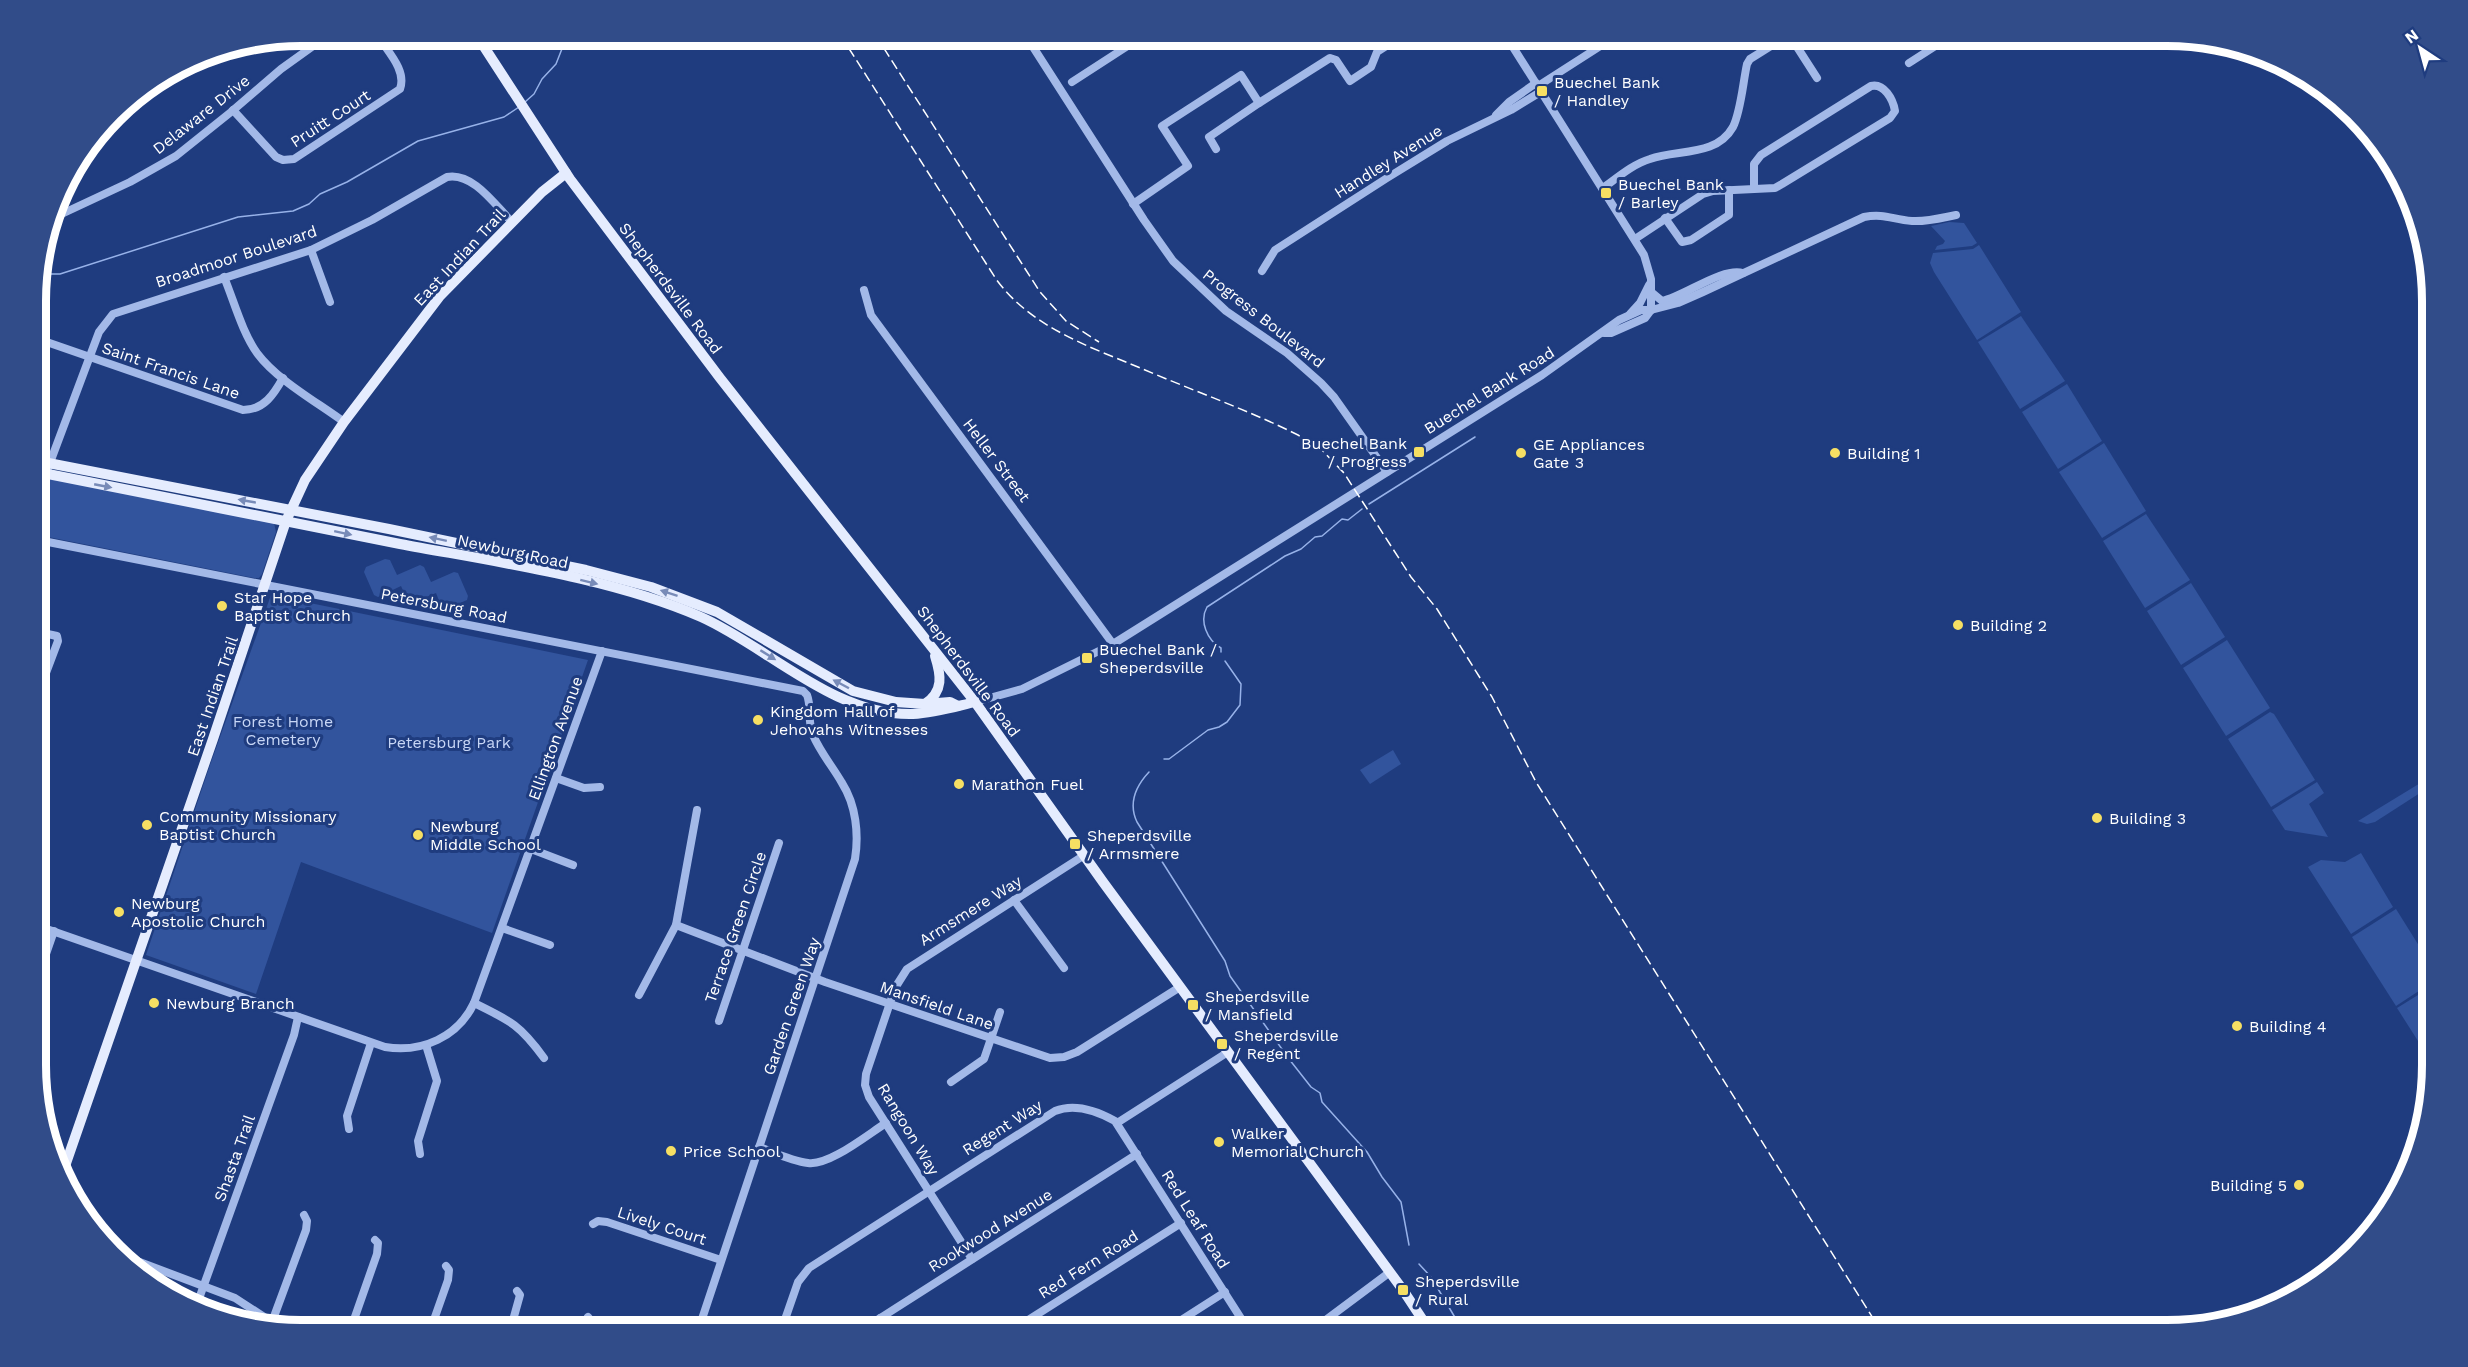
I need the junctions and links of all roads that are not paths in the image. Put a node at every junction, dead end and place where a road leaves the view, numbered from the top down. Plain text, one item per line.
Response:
1 (313, 46) edge
2 (384, 46) edge
3 (483, 46) edge
4 (1032, 46) edge
5 (1128, 46) edge
6 (1386, 46) edge
7 (1512, 46) edge
8 (1601, 46) edge
9 (1771, 46) edge
10 (1795, 46) edge
11 (1930, 46) edge
12 (1909, 63) dead end
13 (1817, 78) dead end
14 (1072, 82) dead end
15 (1539, 87) junction
16 (1259, 103) junction
17 (233, 110) junction
18 (1216, 149) dead end
19 (566, 173) junction
20 (1603, 188) junction
21 (1754, 189) junction
22 (1729, 190) junction
23 (1133, 204) junction
24 (62, 214) edge
25 (1956, 215) dead end
26 (1665, 218) junction
27 (512, 222) junction
28 (1635, 239) junction
29 (311, 250) junction
30 (1262, 270) dead end
31 (1744, 273) junction
32 (224, 277) junction
33 (1650, 287) junction
34 (864, 290) dead end
35 (330, 303) dead end
36 (1651, 310) junction
37 (1628, 317) junction
38 (1604, 333) junction
39 (46, 342) edge
40 (90, 357) junction
41 (284, 378) junction
42 (344, 422) junction
43 (46, 467) edge
44 (46, 470) edge
45 (46, 470) edge
46 (1387, 472) junction
47 (291, 509) junction
48 (286, 521) junction
49 (46, 542) edge
50 (266, 585) junction
51 (46, 634) edge
52 (931, 644) junction
53 (1113, 644) junction
54 (602, 651) junction
55 (46, 672) edge
56 (807, 694) joint
57 (975, 702) junction
58 (925, 704) junction
59 (958, 706) junction
60 (556, 778) junction
61 (600, 787) dead end
62 (697, 810) dead end
63 (779, 843) dead end
64 (531, 849) junction
65 (1083, 856) junction
66 (573, 865) dead end
67 (1014, 900) junction
68 (676, 925) junction
69 (46, 928) edge
70 (502, 928) junction
71 (54, 931) junction
72 (550, 945) dead end
73 (743, 950) junction
74 (46, 954) edge
75 (137, 960) junction
76 (1064, 968) dead end
77 (816, 979) junction
78 (1180, 987) junction
79 (639, 995) dead end
80 (474, 1003) junction
81 (889, 1005) junction
82 (1000, 1012) dead end
83 (298, 1017) junction
84 (719, 1021) dead end
85 (992, 1039) junction
86 (371, 1043) junction
87 (426, 1044) junction
88 (1228, 1052) junction
89 (544, 1058) dead end
90 (951, 1082) dead end
91 (886, 1123) junction
92 (1117, 1123) junction
93 (349, 1130) dead end
94 (759, 1147) junction
95 (420, 1154) dead end
96 (1137, 1154) junction
97 (66, 1163) edge
98 (928, 1191) junction
99 (304, 1215) dead end
100 (1181, 1223) junction
101 (593, 1224) dead end
102 (375, 1240) dead end
103 (972, 1259) junction
104 (722, 1260) junction
105 (138, 1261) edge
106 (446, 1266) dead end
107 (1390, 1272) junction
108 (204, 1285) junction
109 (517, 1291) dead end
110 (1225, 1292) junction
111 (199, 1299) edge
112 (588, 1317) dead end
113 (266, 1318) edge
114 (880, 1318) joint
115 (273, 1319) edge
116 (354, 1320) edge
117 (434, 1320) edge
118 (514, 1320) edge
119 (590, 1320) edge
120 (702, 1320) edge
121 (785, 1320) edge
122 (877, 1320) edge
123 (1028, 1320) edge
124 (1181, 1320) edge
125 (1242, 1320) edge
126 (1326, 1320) edge
127 (1423, 1320) edge

1 - 17 street, Delaware Drive
2 - 17 street, Pruitt Court
3 - 19 main road, Shepherdsville Road
4 - 23 street, Progress Boulevard
5 - 14 street
6 - 16 street
7 - 15 street
8 - 15 street, Handley Avenue
9 - 20 street
10 - 13 street
11 - 12 street
15 - 20 street
15 - 30 street, Handley Avenue
16 - 18 street
16 - 23 street
17 - 24 street, Delaware Drive
19 - 27 main road, East Indian Trail
19 - 52 main road, Shepherdsville Road
20 - 28 street
21 - 21 street
21 - 22 street
22 - 26 street
22 - 26 street
23 - 46 street, Progress Boulevard
25 - 31 street
26 - 28 street
27 - 29 street, Broadmoor Boulevard
27 - 42 main road, East Indian Trail
28 - 33 street
29 - 32 street, Broadmoor Boulevard
29 - 35 street
31 - 33 street
31 - 36 street, Buechel Bank Road
32 - 40 street, Broadmoor Boulevard
32 - 41 street
33 - 36 street
33 - 37 street
34 - 53 street, Heller Street
36 - 37 street, Buechel Bank Road
36 - 38 street
37 - 38 street, Buechel Bank Road
38 - 46 street, Buechel Bank Road
39 - 40 street, Saint Francis Lane
40 - 41 street, Saint Francis Lane
40 - 43 street, Broadmoor Boulevard
41 - 42 street
42 - 47 main road, East Indian Trail
47 -> 44 main road, Newburg Road
45 -> 48 main road, Newburg Road
46 - 53 street, Buechel Bank Road
47 - 48 main road, East Indian Trail
58 -> 47 main road, Newburg Road
48 - 50 main road, East Indian Trail
48 -> 59 main road, Newburg Road
49 - 50 street, Petersburg Road
50 - 54 street, Petersburg Road
50 - 75 main road, East Indian Trail
51 - 55 street
52 - 57 main road, Shepherdsville Road
52 - 58 main road
53 - 57 street, Buechel Bank Road
54 - 56 street, Petersburg Road
54 - 60 street, Ellington Avenue
56 - 77 street, Garden Green Way
57 - 59 main road, Newburg Road
57 - 65 main road, Shepherdsville Road
58 - 59 main road, Newburg Road
60 - 61 street
60 - 64 street, Ellington Avenue
62 - 68 street
63 - 73 street, Terrace Green Circle
64 - 66 street
64 - 70 street, Ellington Avenue
65 - 67 street, Armsmere Way
65 - 78 main road, Shepherdsville Road
67 - 76 street
67 - 81 street, Armsmere Way
68 - 73 street, Mansfield Lane
68 - 79 street
69 - 71 street
70 - 72 street
70 - 80 street, Ellington Avenue
71 - 74 street
71 - 75 street
73 - 77 street, Mansfield Lane
73 - 84 street, Terrace Green Circle
75 - 83 street
75 - 97 main road, East Indian Trail
77 - 81 street, Mansfield Lane
77 - 94 street, Garden Green Way
78 - 85 street, Mansfield Lane
78 - 88 main road, Shepherdsville Road
80 - 87 street, Ellington Avenue
80 - 89 street
81 - 85 street, Mansfield Lane
81 - 91 street, Rangoon Way
82 - 85 street
83 - 86 street
83 - 108 street, Shasta Trail
85 - 90 street
86 - 87 street
86 - 93 street
87 - 95 street
88 - 92 street
88 - 107 main road, Shepherdsville Road
91 - 94 street
91 - 98 street, Rangoon Way
92 - 96 street, Red Leaf Road
92 - 98 street, Regent Way
94 - 104 street, Garden Green Way
96 - 100 street, Red Leaf Road
96 - 103 street, Rookwood Avenue
98 - 103 street, Rangoon Way
98 - 121 street, Regent Way
99 - 115 street
100 - 110 street, Red Leaf Road
100 - 123 street, Red Fern Road
101 - 104 street, Lively Court
102 - 116 street
103 - 114 street, Rookwood Avenue
104 - 120 street, Garden Green Way
105 - 108 street
106 - 117 street
107 - 126 street
107 - 127 main road, Shepherdsville Road
108 - 111 street, Shasta Trail
108 - 113 street
109 - 118 street
110 - 124 street
110 - 125 street, Red Leaf Road
112 - 119 street
114 - 122 street, Rookwood Avenue

